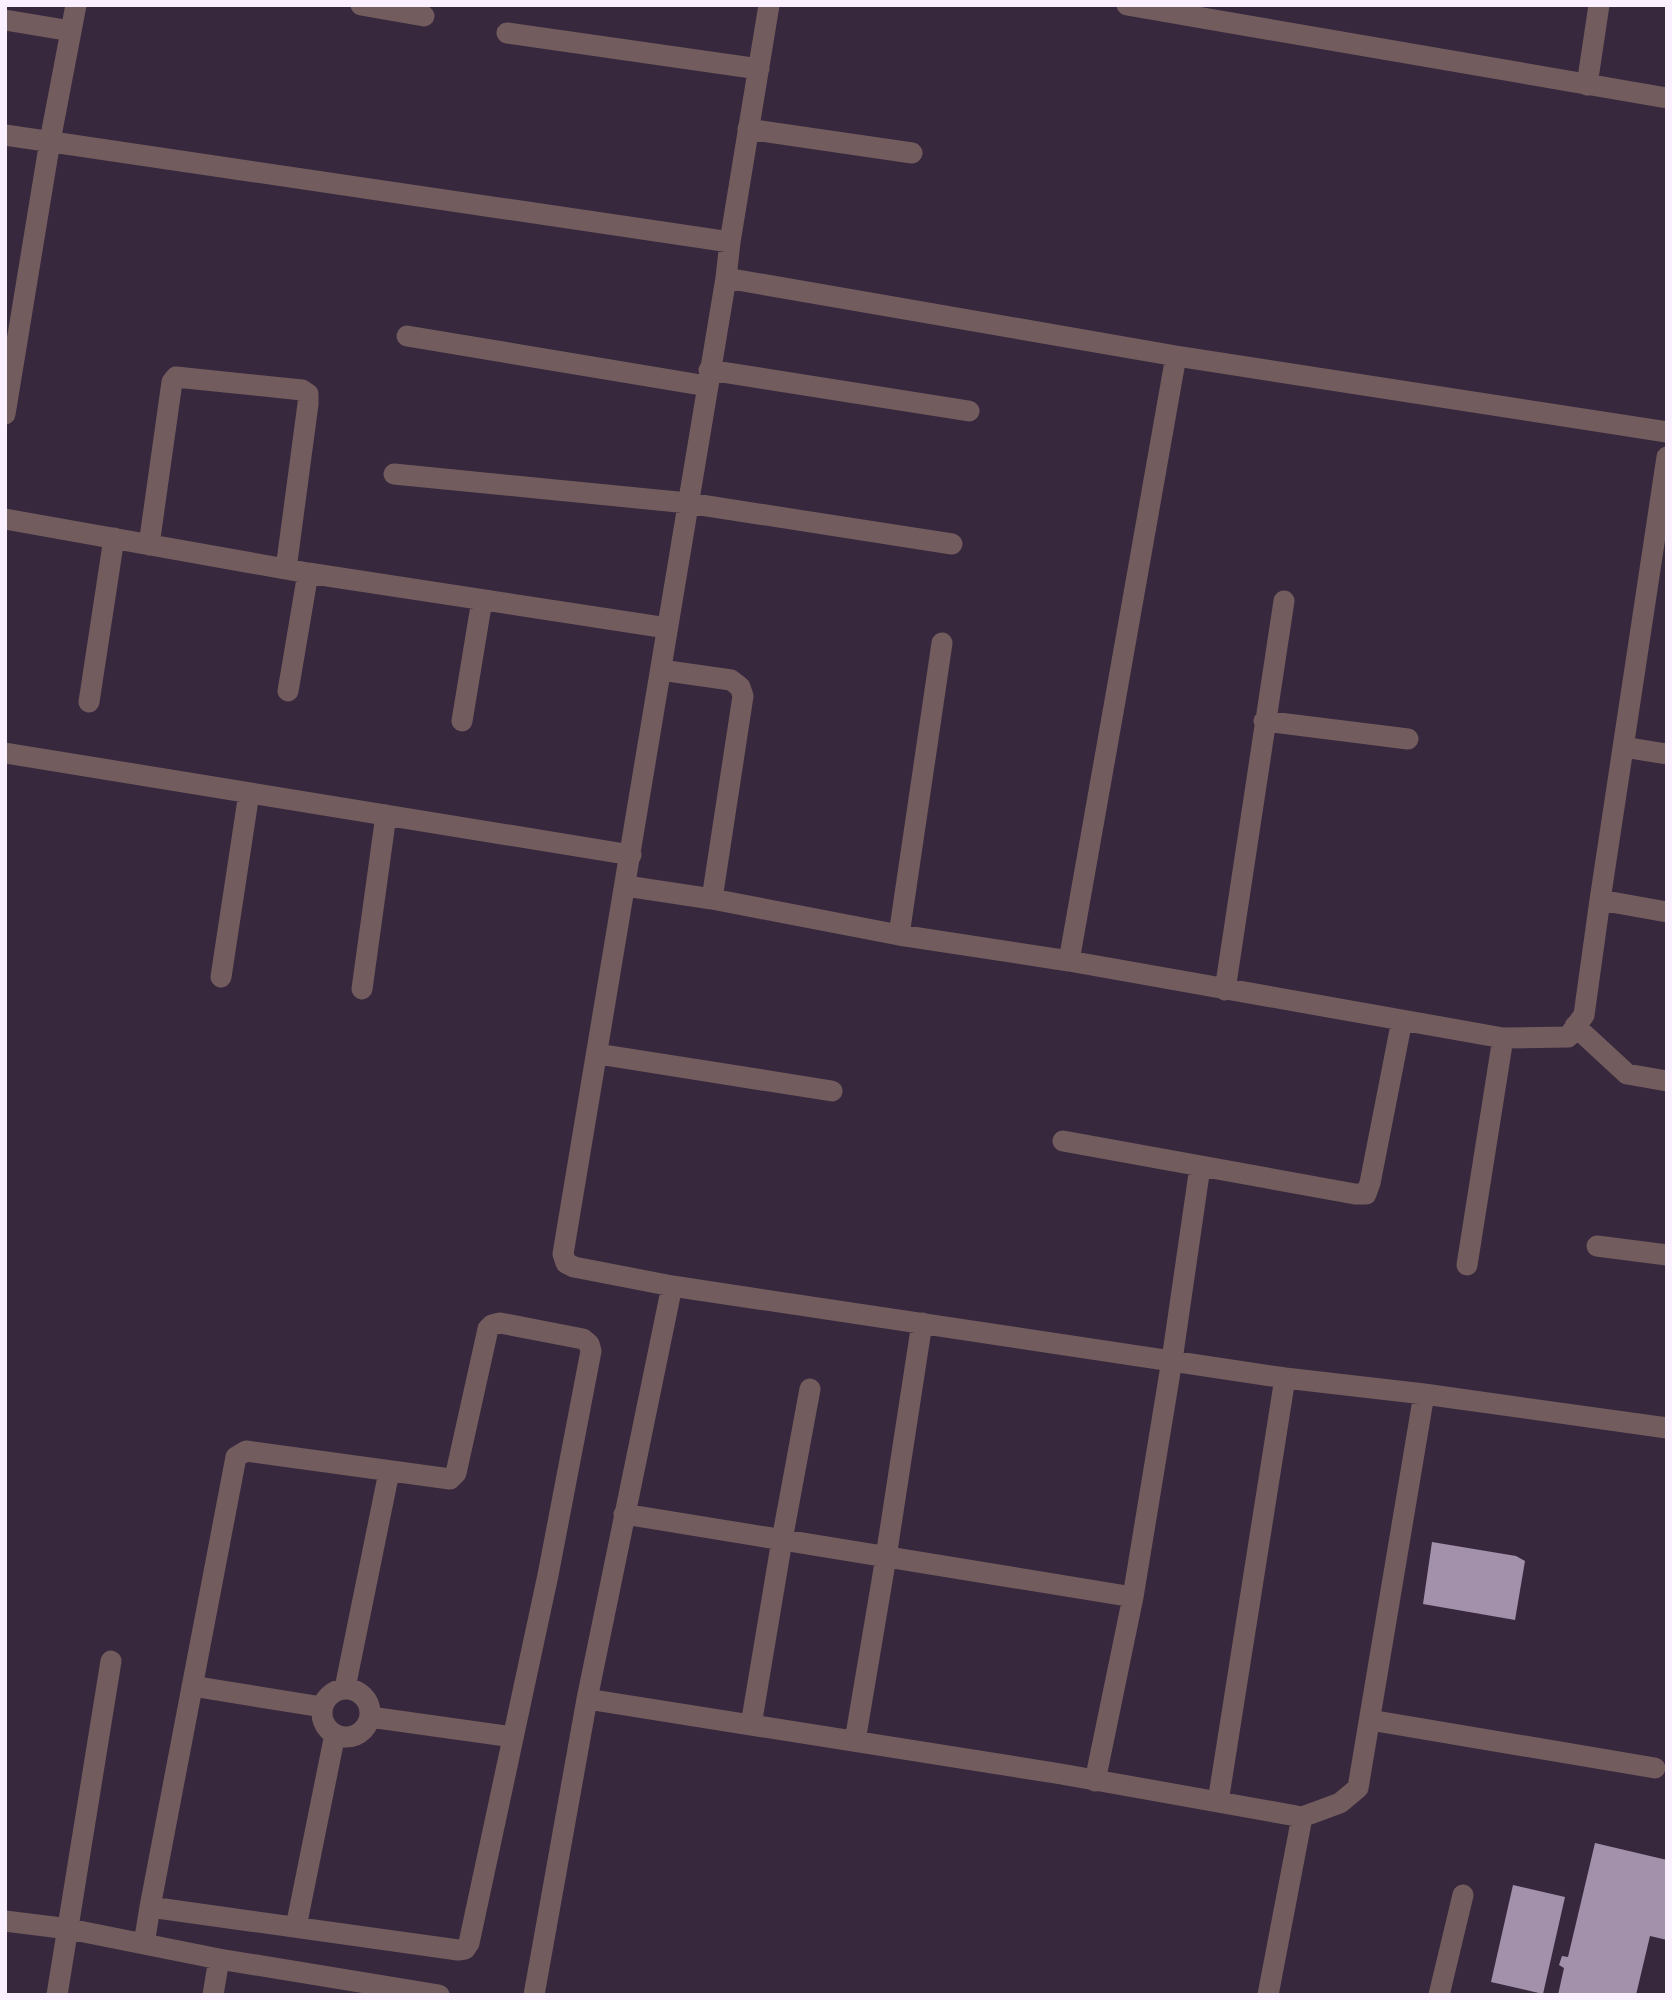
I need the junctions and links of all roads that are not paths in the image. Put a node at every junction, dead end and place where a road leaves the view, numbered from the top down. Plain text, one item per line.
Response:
1 (76, 5) edge
2 (361, 5) edge
3 (769, 5) edge
4 (1127, 5) edge
5 (1599, 5) edge
6 (1211, 12) edge
7 (424, 16) dead end
8 (5, 20) edge
9 (71, 31) junction
10 (508, 33) dead end
11 (759, 69) junction
12 (1587, 85) junction
13 (1667, 99) edge
14 (748, 129) junction
15 (5, 135) edge
16 (50, 141) junction
17 (912, 153) dead end
18 (730, 242) junction
19 (726, 278) junction
20 (11, 334) edge
21 (407, 336) dead end
22 (1176, 356) junction
23 (708, 378) junction
24 (969, 411) dead end
25 (5, 414) edge
26 (1667, 432) edge
27 (1667, 457) edge
28 (394, 474) dead end
29 (688, 503) junction
30 (5, 519) edge
31 (114, 538) junction
32 (952, 544) dead end
33 (149, 545) junction
34 (286, 569) junction
35 (308, 573) junction
36 (482, 600) junction
37 (1284, 601) dead end
38 (667, 628) junction
39 (942, 643) dead end
40 (661, 670) junction
41 (288, 691) dead end
42 (89, 702) dead end
43 (462, 721) dead end
44 (1264, 721) junction
45 (1408, 739) dead end
46 (1623, 747) junction
47 (5, 754) edge
48 (1667, 754) edge
49 (249, 793) junction
50 (386, 816) junction
51 (631, 855) junction
52 (626, 886) junction
53 (712, 899) junction
54 (1600, 900) junction
55 (1667, 912) edge
56 (899, 935) junction
57 (1069, 961) junction
58 (220, 977) dead end
59 (362, 989) dead end
60 (1225, 990) junction
61 (1402, 1020) junction
62 (1575, 1026) junction
63 (1503, 1038) junction
64 (597, 1054) junction
65 (1667, 1081) edge
66 (832, 1091) dead end
67 (1063, 1141) dead end
68 (1200, 1167) junction
69 (1597, 1246) dead end
70 (1667, 1255) edge
71 (1467, 1265) dead end
72 (672, 1286) junction
73 (922, 1323) junction
74 (1172, 1360) junction
75 (1285, 1378) junction
76 (810, 1389) dead end
77 (1424, 1395) junction
78 (1667, 1428) edge
79 (389, 1472) junction
80 (624, 1514) junction
81 (782, 1540) junction
82 (886, 1557) junction
83 (1133, 1597) junction
84 (111, 1661) dead end
85 (192, 1686) junction
86 (345, 1688) junction
87 (587, 1699) junction
88 (322, 1707) junction
89 (370, 1717) junction
90 (1370, 1720) junction
91 (751, 1725) junction
92 (335, 1734) junction
93 (513, 1738) junction
94 (855, 1741) junction
95 (1655, 1768) dead end
96 (1095, 1781) junction
97 (1218, 1802) junction
98 (1302, 1817) junction
99 (1463, 1895) dead end
100 (150, 1907) junction
101 (5, 1921) edge
102 (296, 1927) junction
103 (69, 1929) junction
104 (144, 1944) junction
105 (219, 1959) junction
106 (57, 1995) edge
107 (213, 1995) edge
108 (439, 1995) edge
109 (534, 1995) edge
110 (1268, 1995) edge
111 (1439, 1995) edge

1 - 9 street
2 - 7 street
3 - 11 street
4 - 6 street
5 - 12 street
6 - 12 street
8 - 9 street
9 - 16 street
10 - 11 street
11 - 14 street
12 - 13 street
14 - 17 street
14 - 18 street
15 - 16 street
16 - 18 street
16 - 20 street
18 - 19 street
19 - 22 street
19 - 23 street
20 - 25 street
21 - 23 street
22 - 26 street
22 - 57 street
23 - 24 street
23 - 29 street
27 - 46 street
28 - 29 street
29 - 32 street
29 - 38 street
30 - 31 street
31 - 33 street
31 - 42 street
33 - 34 street
33 - 34 street
34 - 35 street
35 - 36 street
35 - 41 street
36 - 38 street
36 - 43 street
37 - 44 street
38 - 40 street
39 - 56 street
40 - 51 street
40 - 53 street
44 - 45 street
44 - 60 street
46 - 48 street
46 - 54 street
47 - 49 street
49 - 50 street
49 - 58 street
50 - 51 street
50 - 59 street
51 - 52 street
52 - 53 street
52 - 64 street
53 - 56 street
54 - 55 street
54 - 62 street
56 - 57 street
57 - 60 street
60 - 61 street
61 - 63 street
61 - 68 street
62 - 63 street
62 - 65 street
63 - 71 street
64 - 66 street
64 - 72 street
67 - 68 street
68 - 74 street
69 - 70 street
72 - 73 street
72 - 80 street
73 - 74 street
73 - 82 street
74 - 75 street
74 - 83 street
75 - 77 street
75 - 97 street
76 - 81 street
77 - 78 street
77 - 90 street
79 - 85 street
79 - 86 street
79 - 93 street
80 - 81 street
80 - 87 street
81 - 82 street
81 - 91 street
82 - 83 street
82 - 94 street
83 - 96 street
84 - 103 street
85 - 88 street
85 - 100 street
86 - 88 street
86 - 89 street
87 - 91 street
87 - 109 street
88 - 92 street
89 - 92 street
89 - 93 street
90 - 95 street
90 - 98 street
91 - 94 street
92 - 102 street
93 - 102 street
94 - 96 street
96 - 97 street
97 - 98 street
98 - 110 street
99 - 111 street
100 - 102 street
100 - 104 street
101 - 103 street
103 - 104 street
103 - 106 street
104 - 105 street
105 - 107 street
105 - 108 street

